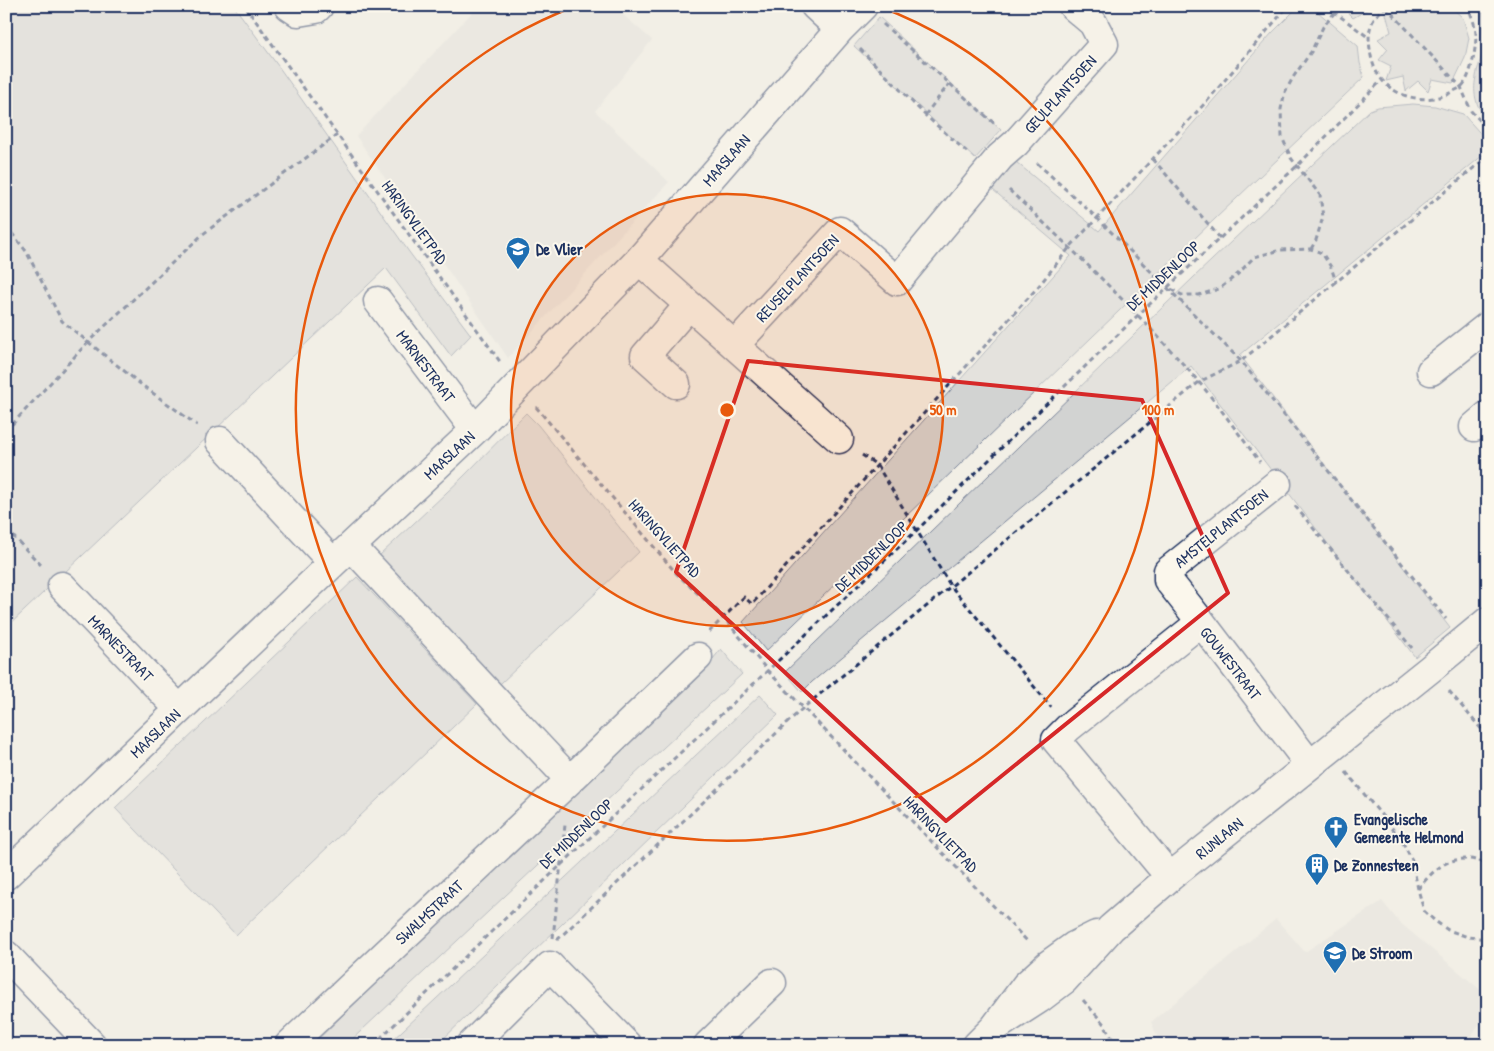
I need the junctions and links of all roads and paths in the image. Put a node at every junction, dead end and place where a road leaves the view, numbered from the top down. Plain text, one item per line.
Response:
1 (244, 6) edge
2 (289, 6) edge
3 (319, 6) edge
4 (815, 6) edge
5 (1073, 6) edge
6 (1288, 6) edge
7 (1326, 6) edge
8 (1340, 6) edge
9 (1468, 6) edge
10 (1386, 7) edge
11 (870, 13) edge
12 (1334, 13) junction
13 (840, 29) junction
14 (1368, 37) junction
15 (1382, 80) junction
16 (949, 84) junction
17 (1461, 87) junction
18 (925, 115) junction
19 (1488, 129) edge
20 (337, 135) junction
21 (1488, 156) edge
22 (1001, 157) junction
23 (1153, 159) junction
24 (1298, 165) junction
25 (1098, 219) junction
26 (6, 226) edge
27 (1220, 238) junction
28 (1070, 247) junction
29 (1311, 249) junction
30 (639, 260) junction
31 (1336, 282) junction
32 (1168, 287) junction
33 (378, 301) dead end
34 (689, 305) junction
35 (1137, 316) junction
36 (1488, 326) edge
37 (88, 342) junction
38 (735, 345) junction
39 (1241, 361) junction
40 (1431, 371) dead end
41 (1199, 382) junction
42 (676, 384) dead end
43 (518, 386) junction
44 (475, 430) junction
45 (6, 431) edge
46 (839, 439) joint
47 (220, 441) joint
48 (877, 465) junction
49 (1277, 484) junction
50 (6, 529) edge
51 (916, 531) junction
52 (342, 555) junction
53 (950, 585) junction
54 (62, 586) joint
55 (724, 618) junction
56 (1488, 620) edge
57 (1201, 622) junction
58 (1463, 641) junction
59 (698, 656) dead end
60 (1430, 669) junction
61 (768, 671) junction
62 (803, 708) junction
63 (179, 709) junction
64 (1068, 728) junction
65 (1488, 737) edge
66 (1319, 757) junction
67 (570, 780) junction
68 (11, 860) edge
69 (1488, 863) edge
70 (561, 864) junction
71 (1170, 877) junction
72 (1418, 889) junction
73 (1488, 939) edge
74 (6, 955) edge
75 (1057, 972) junction
76 (772, 983) dead end
77 (986, 1037) edge
78 (92, 1045) edge
79 (289, 1045) edge
80 (373, 1045) edge
81 (470, 1045) edge
82 (627, 1045) edge
83 (708, 1045) edge
84 (1116, 1045) edge

1 - 20 path, HARINGVLIETPAD
2 - 3 street
4 - 13 street
5 - 22 street, GEULPLANTSOEN
6 - 23 path
7 - 12 path
8 - 12 path
9 - 17 path
10 - 14 path
10 - 17 path
11 - 13 street, MAASLAAN
11 - 16 path
12 - 14 path
12 - 24 path
13 - 18 path
13 - 30 street, MAASLAAN
14 - 15 path
15 - 17 path
15 - 24 path, DE MIDDENLOOP
16 - 18 path
16 - 22 path
17 - 19 path
18 - 22 path
20 - 37 path
20 - 43 path, HARINGVLIETPAD
21 - 31 path
22 - 25 path
22 - 28 path
22 - 38 street, REUSELPLANTSOEN
23 - 25 path
23 - 27 path
24 - 27 path, DE MIDDENLOOP
24 - 29 path
25 - 28 path
25 - 32 path
26 - 37 path
27 - 32 path, DE MIDDENLOOP
28 - 35 path
28 - 48 path
29 - 31 path
29 - 32 path
30 - 34 street
30 - 43 street, MAASLAAN
31 - 39 path
32 - 35 path, DE MIDDENLOOP
32 - 39 path
33 - 44 street, MARNESTRAAT
34 - 38 street
34 - 42 street
35 - 41 path
35 - 51 path, DE MIDDENLOOP
36 - 40 street
37 - 45 path
37 - 47 path
38 - 46 street
39 - 41 path
39 - 58 path
41 - 49 path
41 - 53 path
43 - 44 street, MAASLAAN
43 - 55 path, HARINGVLIETPAD
44 - 52 street, MAASLAAN
46 - 48 path
47 - 52 street
48 - 51 path
48 - 55 path
49 - 57 street, AMSTELPLANTSOEN
49 - 60 path
50 - 54 path
51 - 53 path
51 - 61 path, DE MIDDENLOOP
52 - 63 street, MAASLAAN
52 - 67 street
53 - 62 path
53 - 64 path
54 - 63 street, MARNESTRAAT
55 - 61 path, HARINGVLIETPAD
56 - 58 street, RIJNLAAN
57 - 64 street, GOUWESTRAAT
57 - 66 street, GOUWESTRAAT
58 - 60 street, RIJNLAAN
59 - 67 street, SWALMSTRAAT
60 - 65 path
60 - 66 street, RIJNLAAN
61 - 62 path, HARINGVLIETPAD
61 - 70 path, DE MIDDENLOOP
62 - 70 path
62 - 75 path, HARINGVLIETPAD
63 - 68 street, MAASLAAN
64 - 71 street
66 - 71 street, RIJNLAAN
66 - 72 path
67 - 70 path
67 - 79 street, SWALMSTRAAT
69 - 72 path
70 - 80 path, DE MIDDENLOOP
71 - 75 street, RIJNLAAN
72 - 73 path
74 - 78 street
75 - 77 street, RIJNLAAN
75 - 84 path, HARINGVLIETPAD
76 - 83 street
81 - 82 street

